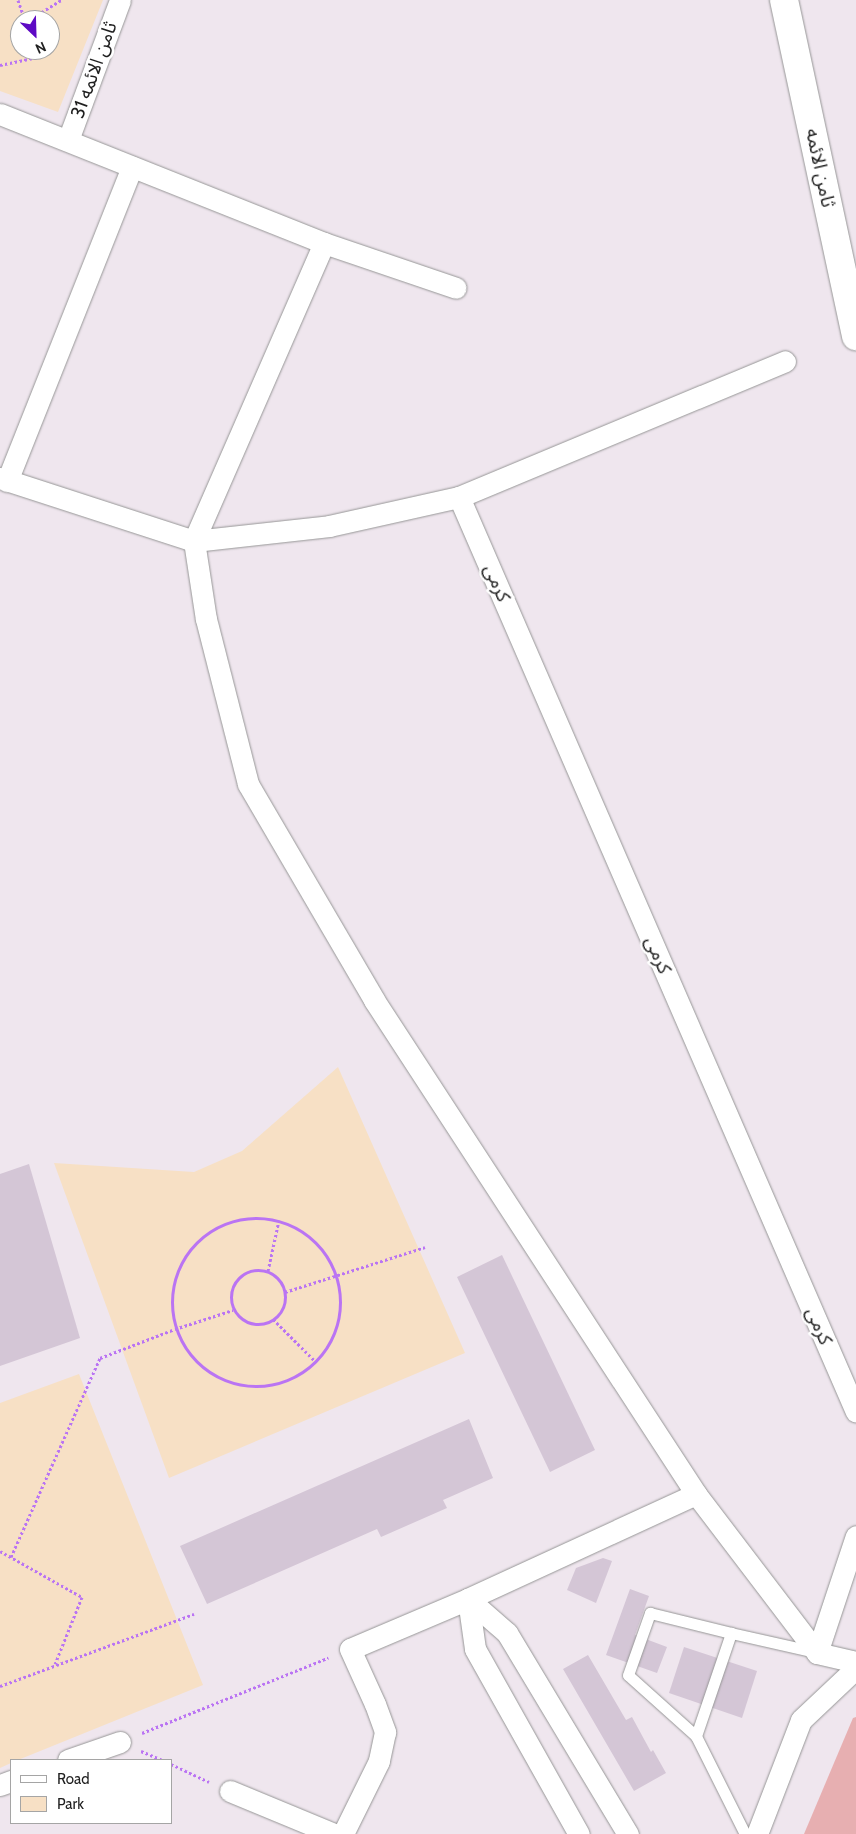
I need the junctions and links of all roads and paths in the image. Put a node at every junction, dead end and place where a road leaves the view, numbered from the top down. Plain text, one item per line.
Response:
1 (61, 0) edge
2 (120, 0) edge
3 (784, 0) edge
4 (44, 10) edge
5 (24, 60) edge
6 (0, 65) edge
7 (0, 114) edge
8 (68, 140) junction
9 (132, 167) junction
10 (324, 243) junction
11 (456, 288) dead end
12 (856, 336) edge
13 (785, 361) dead end
14 (4, 479) edge
15 (459, 497) junction
16 (194, 541) junction
17 (279, 1220) junction
18 (425, 1247) dead end
19 (268, 1271) junction
20 (337, 1276) junction
21 (285, 1292) junction
22 (233, 1310) junction
23 (273, 1319) junction
24 (175, 1329) junction
25 (316, 1362) junction
26 (856, 1412) edge
27 (696, 1494) junction
28 (856, 1536) edge
29 (0, 1551) edge
30 (11, 1557) junction
31 (468, 1599) junction
32 (194, 1614) dead end
33 (731, 1633) junction
34 (350, 1649) junction
35 (817, 1652) junction
36 (856, 1662) edge
37 (55, 1665) junction
38 (856, 1668) edge
39 (0, 1686) edge
40 (696, 1736) junction
41 (120, 1742) joint
42 (71, 1759) edge
43 (172, 1764) edge
44 (230, 1791) joint
45 (334, 1834) edge
46 (343, 1834) edge
47 (579, 1834) edge
48 (628, 1834) edge
49 (745, 1834) edge
50 (757, 1834) edge

1 - 4 path
2 - 8 street, ثامن الائمه 31
3 - 12 street, ثامن الائمه
5 - 6 path
7 - 8 street
8 - 9 street
9 - 10 street
9 - 14 street
10 - 11 street
10 - 16 street
13 - 15 street
14 - 16 street
15 - 16 street
15 - 26 street, کرمی
16 - 27 street
17 - 19 path
17 - 20 path
17 - 24 path
18 - 20 path
19 - 21 path
19 - 22 path
20 - 21 path
20 - 25 path
21 - 23 path
22 - 23 path
22 - 24 path
23 - 25 path
24 - 25 path
24 - 30 path
27 - 31 street
27 - 35 street
28 - 35 street
29 - 30 path
30 - 37 path
31 - 34 street
31 - 47 street
31 - 48 street
32 - 37 path
33 - 35 lane
33 - 40 lane
33 - 40 lane
34 - 41 path
34 - 46 street
35 - 36 street
37 - 39 path
38 - 50 street
40 - 49 lane
41 - 42 street
43 - 44 path
44 - 45 street

